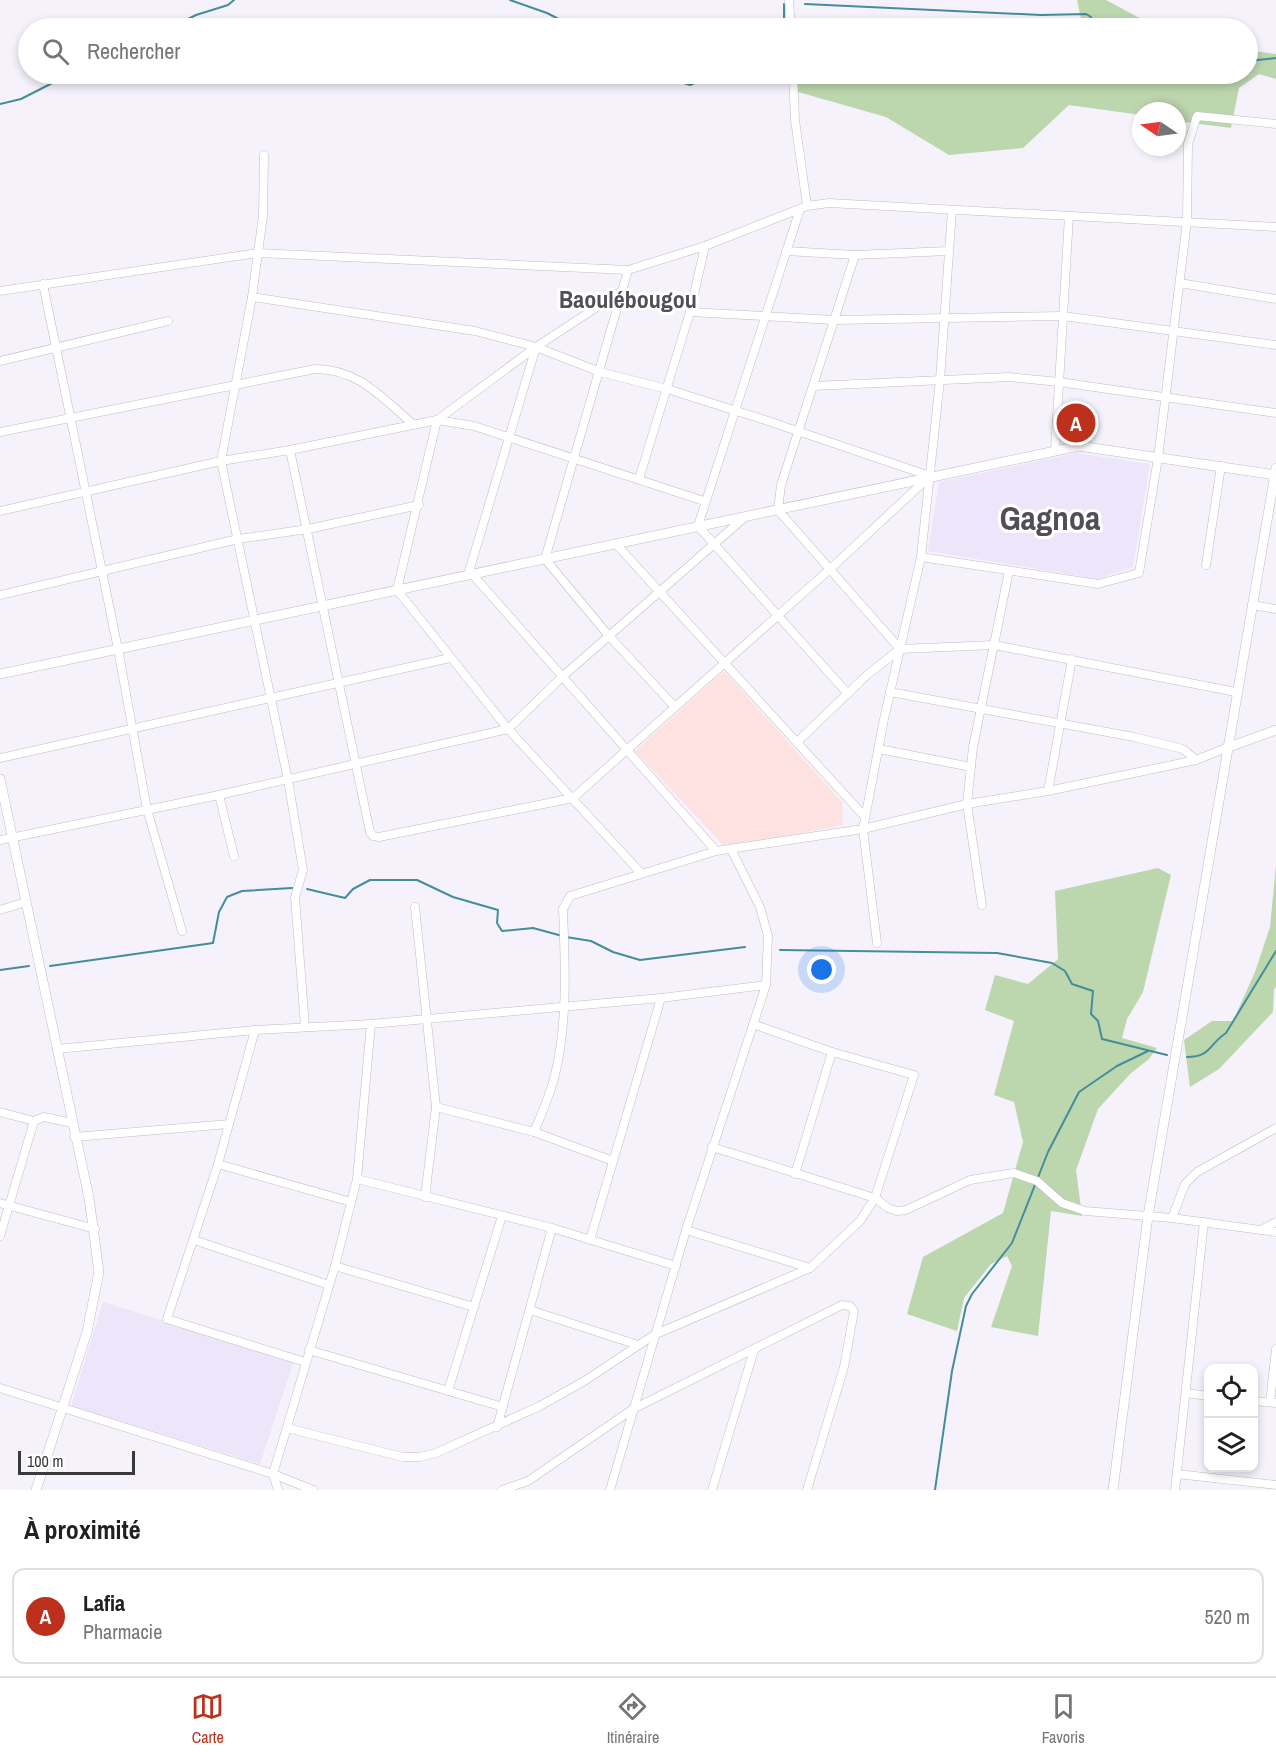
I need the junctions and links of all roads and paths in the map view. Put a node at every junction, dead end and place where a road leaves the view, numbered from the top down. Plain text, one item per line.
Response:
1 (789, 0) edge
2 (790, 18) edge
3 (793, 84) edge
4 (1276, 124) edge
5 (264, 155) dead end
6 (803, 208) junction
7 (952, 210) junction
8 (1069, 216) junction
9 (1187, 221) junction
10 (1276, 228) edge
11 (705, 246) junction
12 (786, 251) junction
13 (949, 251) junction
14 (258, 253) junction
15 (855, 255) junction
16 (628, 270) junction
17 (1179, 283) junction
18 (43, 284) junction
19 (623, 290) junction
20 (0, 291) edge
21 (252, 297) junction
22 (1276, 298) edge
23 (690, 312) junction
24 (765, 315) junction
25 (1064, 316) junction
26 (944, 318) junction
27 (834, 320) junction
28 (168, 321) dead end
29 (1174, 330) junction
30 (1276, 345) edge
31 (56, 346) junction
32 (536, 347) junction
33 (0, 361) edge
34 (600, 372) junction
35 (940, 380) junction
36 (1059, 382) junction
37 (235, 384) junction
38 (813, 386) junction
39 (666, 389) junction
40 (1165, 398) junction
41 (735, 411) junction
42 (1276, 413) edge
43 (70, 417) junction
44 (437, 420) junction
45 (414, 425) junction
46 (799, 431) junction
47 (0, 432) edge
48 (510, 437) junction
49 (290, 450) junction
50 (1055, 451) junction
51 (575, 458) junction
52 (1158, 458) junction
53 (221, 461) junction
54 (1221, 466) junction
55 (1276, 472) edge
56 (930, 476) junction
57 (639, 479) junction
58 (85, 492) junction
59 (704, 501) junction
60 (419, 506) junction
61 (778, 510) junction
62 (0, 511) edge
63 (745, 516) junction
64 (698, 526) junction
65 (308, 529) junction
66 (238, 539) junction
67 (616, 544) junction
68 (713, 544) junction
69 (921, 557) junction
70 (545, 559) junction
71 (1206, 565) dead end
72 (829, 570) junction
73 (1009, 571) junction
74 (101, 572) junction
75 (470, 575) junction
76 (397, 590) junction
77 (660, 591) junction
78 (0, 595) edge
79 (1252, 605) junction
80 (322, 606) junction
81 (1276, 609) edge
82 (778, 615) junction
83 (254, 620) junction
84 (609, 636) junction
85 (994, 645) junction
86 (118, 649) junction
87 (900, 649) junction
88 (450, 658) junction
89 (1072, 659) junction
90 (725, 662) junction
91 (0, 674) edge
92 (562, 676) junction
93 (339, 683) junction
94 (890, 692) junction
95 (1236, 692) junction
96 (848, 694) junction
97 (270, 698) junction
98 (675, 707) junction
99 (981, 708) junction
100 (1060, 724) junction
101 (131, 728) junction
102 (508, 729) junction
103 (1276, 730) edge
104 (796, 742) junction
105 (1227, 748) junction
106 (879, 749) junction
107 (627, 750) junction
108 (0, 758) edge
109 (1196, 760) junction
110 (355, 765) junction
111 (971, 767) junction
112 (0, 779) edge
113 (288, 780) junction
114 (1048, 791) junction
115 (219, 795) junction
116 (573, 798) junction
117 (967, 804) junction
118 (147, 809) junction
119 (865, 817) junction
120 (863, 829) junction
121 (12, 838) junction
122 (0, 840) edge
123 (731, 849) junction
124 (716, 851) junction
125 (234, 856) dead end
126 (641, 873) junction
127 (26, 902) junction
128 (982, 905) dead end
129 (415, 907) dead end
130 (0, 910) edge
131 (182, 931) dead end
132 (877, 943) dead end
133 (766, 985) junction
134 (661, 998) junction
135 (564, 1005) junction
136 (426, 1017) junction
137 (370, 1024) junction
138 (753, 1024) junction
139 (305, 1027) junction
140 (255, 1030) junction
141 (57, 1049) junction
142 (832, 1052) junction
143 (436, 1107) junction
144 (0, 1112) edge
145 (34, 1121) junction
146 (72, 1123) junction
147 (228, 1124) junction
148 (1276, 1128) edge
149 (534, 1132) junction
150 (75, 1137) junction
151 (711, 1147) junction
152 (613, 1161) junction
153 (218, 1164) junction
154 (795, 1174) junction
155 (357, 1179) junction
156 (425, 1197) junction
157 (875, 1198) junction
158 (351, 1202) junction
159 (0, 1203) edge
160 (9, 1206) junction
161 (502, 1216) junction
162 (1148, 1216) junction
163 (1172, 1218) junction
164 (1204, 1222) junction
165 (1276, 1222) edge
166 (552, 1228) junction
167 (95, 1229) junction
168 (686, 1230) junction
169 (1260, 1230) junction
170 (1276, 1232) edge
171 (0, 1236) edge
172 (194, 1240) junction
173 (590, 1240) junction
174 (335, 1266) junction
175 (676, 1266) junction
176 (810, 1268) junction
177 (328, 1286) junction
178 (474, 1307) junction
179 (530, 1310) junction
180 (654, 1335) junction
181 (638, 1345) junction
182 (1276, 1349) edge
183 (309, 1350) junction
184 (754, 1350) junction
185 (305, 1362) junction
186 (0, 1388) edge
187 (448, 1391) junction
188 (1186, 1393) junction
189 (1204, 1395) edge
190 (1258, 1401) edge
191 (1273, 1403) edge
192 (63, 1407) junction
193 (503, 1407) junction
194 (633, 1409) junction
195 (497, 1427) junction
196 (287, 1428) junction
197 (273, 1474) junction
198 (1177, 1474) junction
199 (1276, 1485) edge
200 (518, 1488) edge
201 (36, 1490) edge
202 (278, 1490) edge
203 (313, 1490) edge
204 (502, 1490) edge
205 (610, 1490) edge
206 (712, 1490) edge
207 (807, 1490) edge
208 (1113, 1490) edge
209 (1175, 1490) edge

1 - 2 street
3 - 6 street
4 - 9 street
5 - 14 street
6 - 7 street
6 - 11 street
6 - 12 street
7 - 8 street
7 - 13 street
8 - 9 street
8 - 25 street
9 - 10 street
9 - 17 street
11 - 16 street
11 - 23 street
12 - 15 street
12 - 24 street
13 - 15 street
13 - 26 street
14 - 16 street
14 - 18 street
14 - 21 street
15 - 27 street
16 - 19 street
17 - 22 street
17 - 29 street
18 - 20 street
18 - 31 street
19 - 32 street
19 - 34 street
21 - 32 street
21 - 37 street
23 - 24 street
23 - 39 street
24 - 27 street
24 - 41 street
25 - 26 street
25 - 29 street
25 - 36 street
26 - 27 street
26 - 35 street
27 - 38 street
28 - 31 street
29 - 30 street
29 - 40 street
31 - 33 street
31 - 43 street
32 - 34 street
32 - 44 street
32 - 48 street
34 - 39 street
34 - 51 street
35 - 36 street
35 - 38 street
35 - 56 street
36 - 40 street
36 - 50 street
37 - 43 street
37 - 45 street
37 - 53 street
38 - 46 street
39 - 41 street
39 - 57 street
40 - 42 street
40 - 52 street
41 - 46 street
41 - 59 street
43 - 47 street
43 - 58 street
44 - 45 street
44 - 48 street
44 - 60 street
45 - 49 street
46 - 56 street
46 - 61 street
48 - 51 street
48 - 75 street
49 - 53 street
49 - 65 street
50 - 52 street
50 - 56 street
51 - 57 street
51 - 70 street
52 - 54 street
52 - 73 street
53 - 58 street
53 - 66 street
54 - 55 street
54 - 71 street
55 - 79 street
56 - 61 street
56 - 69 street
56 - 72 street
57 - 59 street
58 - 62 street
58 - 74 street
59 - 64 street
60 - 65 street
60 - 76 street
61 - 63 street
61 - 72 street
63 - 64 street
63 - 68 street
64 - 67 street
64 - 68 street
65 - 66 street
65 - 80 street
66 - 74 street
66 - 83 street
67 - 70 street
67 - 77 street
68 - 77 street
68 - 82 street
69 - 73 street
69 - 87 street
70 - 75 street
70 - 84 street
72 - 82 street
72 - 87 street
73 - 85 street
74 - 78 street
74 - 86 street
75 - 76 street
75 - 92 street
76 - 80 street
76 - 88 street
77 - 84 street
77 - 90 street
79 - 81 street
79 - 95 street
80 - 83 street
80 - 93 street
82 - 90 street
82 - 96 street
83 - 86 street
83 - 97 street
84 - 92 street
84 - 98 street
85 - 87 street
85 - 89 street
85 - 99 street
86 - 91 street
86 - 101 street
87 - 94 street
87 - 96 street
88 - 93 street
88 - 102 street
89 - 95 street
89 - 100 street
90 - 98 street
90 - 104 street
92 - 102 street
92 - 107 street
93 - 97 street
93 - 110 street
94 - 99 street
94 - 106 street
95 - 105 street
96 - 104 street
97 - 101 street
97 - 113 street
98 - 107 street
99 - 100 street
99 - 111 street
100 - 109 street
100 - 114 street
101 - 108 street
101 - 118 street
102 - 110 street
102 - 116 street
103 - 105 street
104 - 119 street
105 - 109 street
105 - 162 street
106 - 111 street
106 - 119 street
107 - 116 street
107 - 124 street
109 - 114 street
110 - 113 street
110 - 116 street
111 - 117 street
112 - 121 street
113 - 115 street
113 - 139 street
114 - 117 street
115 - 118 street
115 - 125 street
116 - 126 street
117 - 120 street
117 - 128 street
118 - 121 street
118 - 131 street
119 - 120 street
120 - 123 street
120 - 132 street
121 - 122 street
121 - 127 street
123 - 124 street
123 - 133 street
124 - 126 street
126 - 135 street
127 - 130 street
127 - 141 street
129 - 136 street
133 - 134 street
133 - 138 street
134 - 135 street
134 - 152 street
135 - 136 street
135 - 149 street
136 - 137 street
136 - 143 street
137 - 139 street
137 - 155 street
138 - 142 street
138 - 151 street
139 - 140 street
140 - 141 street
140 - 147 street
141 - 146 street
142 - 154 street
142 - 157 street
143 - 149 street
143 - 156 street
144 - 145 street
145 - 146 street
145 - 160 street
146 - 150 street
147 - 150 street
147 - 153 street
148 - 163 street
149 - 152 street
150 - 167 street
151 - 154 street
151 - 168 street
152 - 173 street
153 - 158 street
153 - 172 street
154 - 157 street
155 - 156 street
155 - 158 street
156 - 161 street
157 - 162 street
157 - 176 street
158 - 174 street
159 - 160 street
160 - 167 street
160 - 171 street
161 - 166 street
161 - 178 street
162 - 163 street
162 - 208 street
163 - 164 street
164 - 169 street
164 - 188 street
165 - 169 street
166 - 173 street
166 - 179 street
167 - 192 street
168 - 175 street
168 - 176 street
169 - 170 street
172 - 177 street
172 - 185 street
173 - 175 street
174 - 177 street
174 - 178 street
175 - 180 street
176 - 180 street
177 - 183 street
178 - 187 street
179 - 181 street
179 - 193 street
180 - 181 street
180 - 194 street
181 - 195 street
182 - 191 street
183 - 185 street
183 - 187 street
184 - 194 street
184 - 206 street
184 - 207 street
185 - 196 street
186 - 192 street
187 - 193 street
188 - 189 street
188 - 198 street
190 - 191 street
192 - 197 street
192 - 201 street
193 - 195 street
194 - 200 street
194 - 205 street
195 - 196 street
196 - 197 street
197 - 202 street
197 - 203 street
198 - 199 street
198 - 209 street
200 - 204 street

